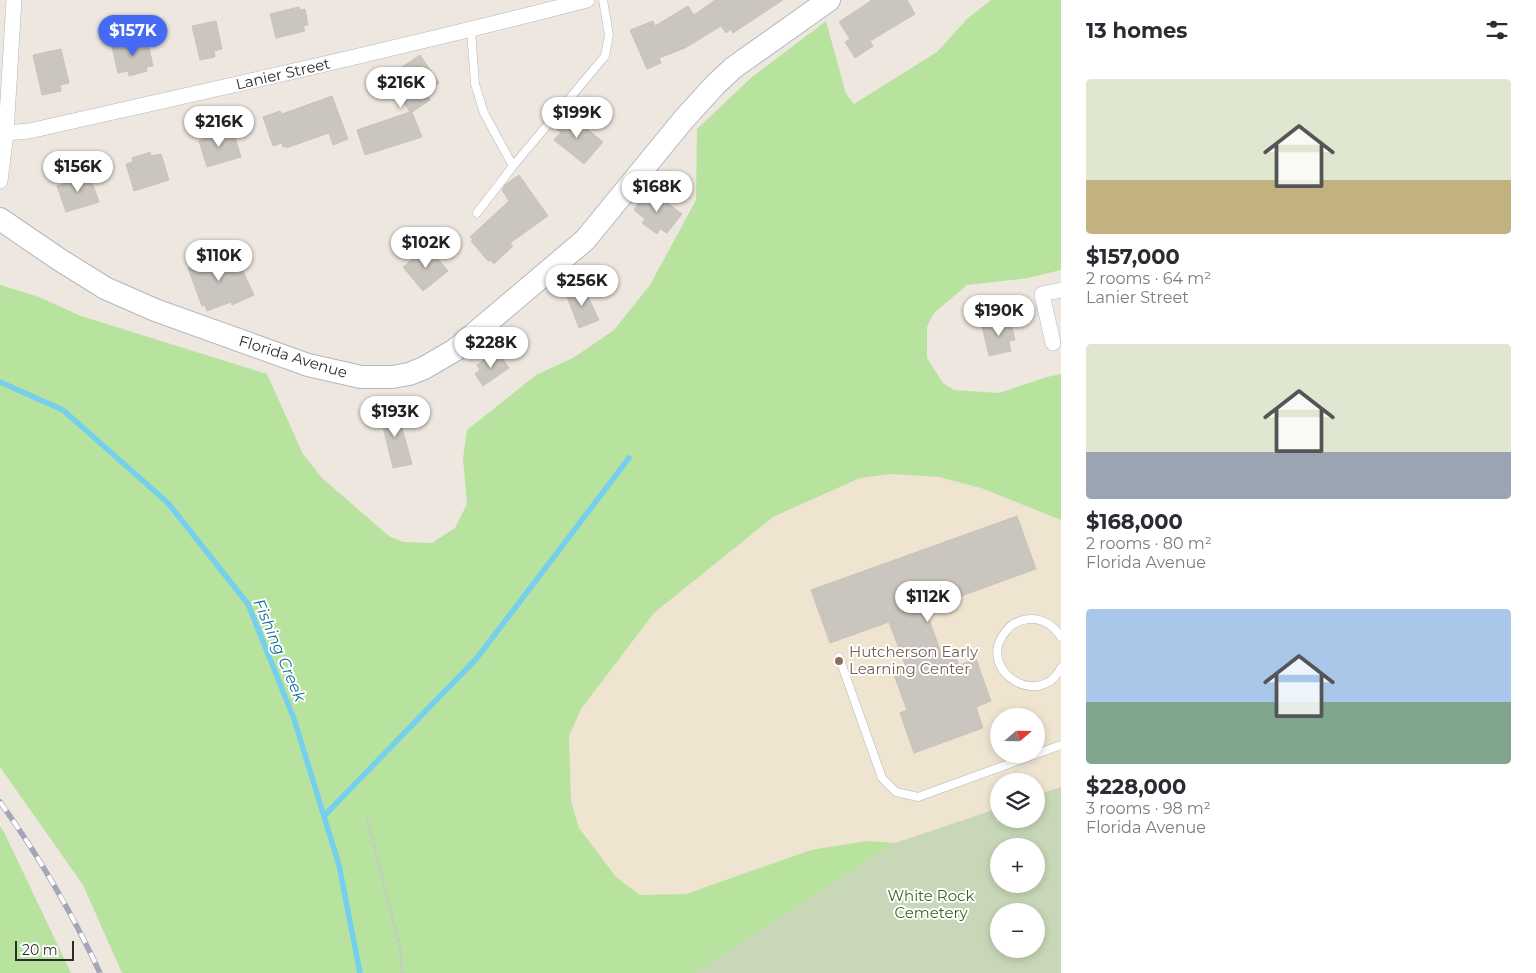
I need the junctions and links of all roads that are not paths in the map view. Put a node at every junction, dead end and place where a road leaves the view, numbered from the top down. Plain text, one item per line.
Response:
1 (14, 0) edge
2 (587, 0) edge
3 (603, 0) edge
4 (829, 0) edge
5 (470, 30) junction
6 (6, 133) junction
7 (513, 166) junction
8 (0, 181) edge
9 (477, 212) dead end
10 (0, 219) edge
11 (1061, 290) edge
12 (1053, 344) dead end
13 (1061, 637) edge
14 (839, 657) dead end
15 (1061, 668) edge
16 (1052, 679) junction
17 (1061, 681) edge
18 (1061, 745) edge

1 - 6 street
2 - 5 street, Lanier Street
3 - 7 lane
4 - 10 main road, Florida Avenue
5 - 6 street, Lanier Street
5 - 7 lane
6 - 8 street
7 - 9 lane
11 - 12 street
13 - 16 lane
14 - 18 lane
15 - 16 lane
16 - 17 lane

